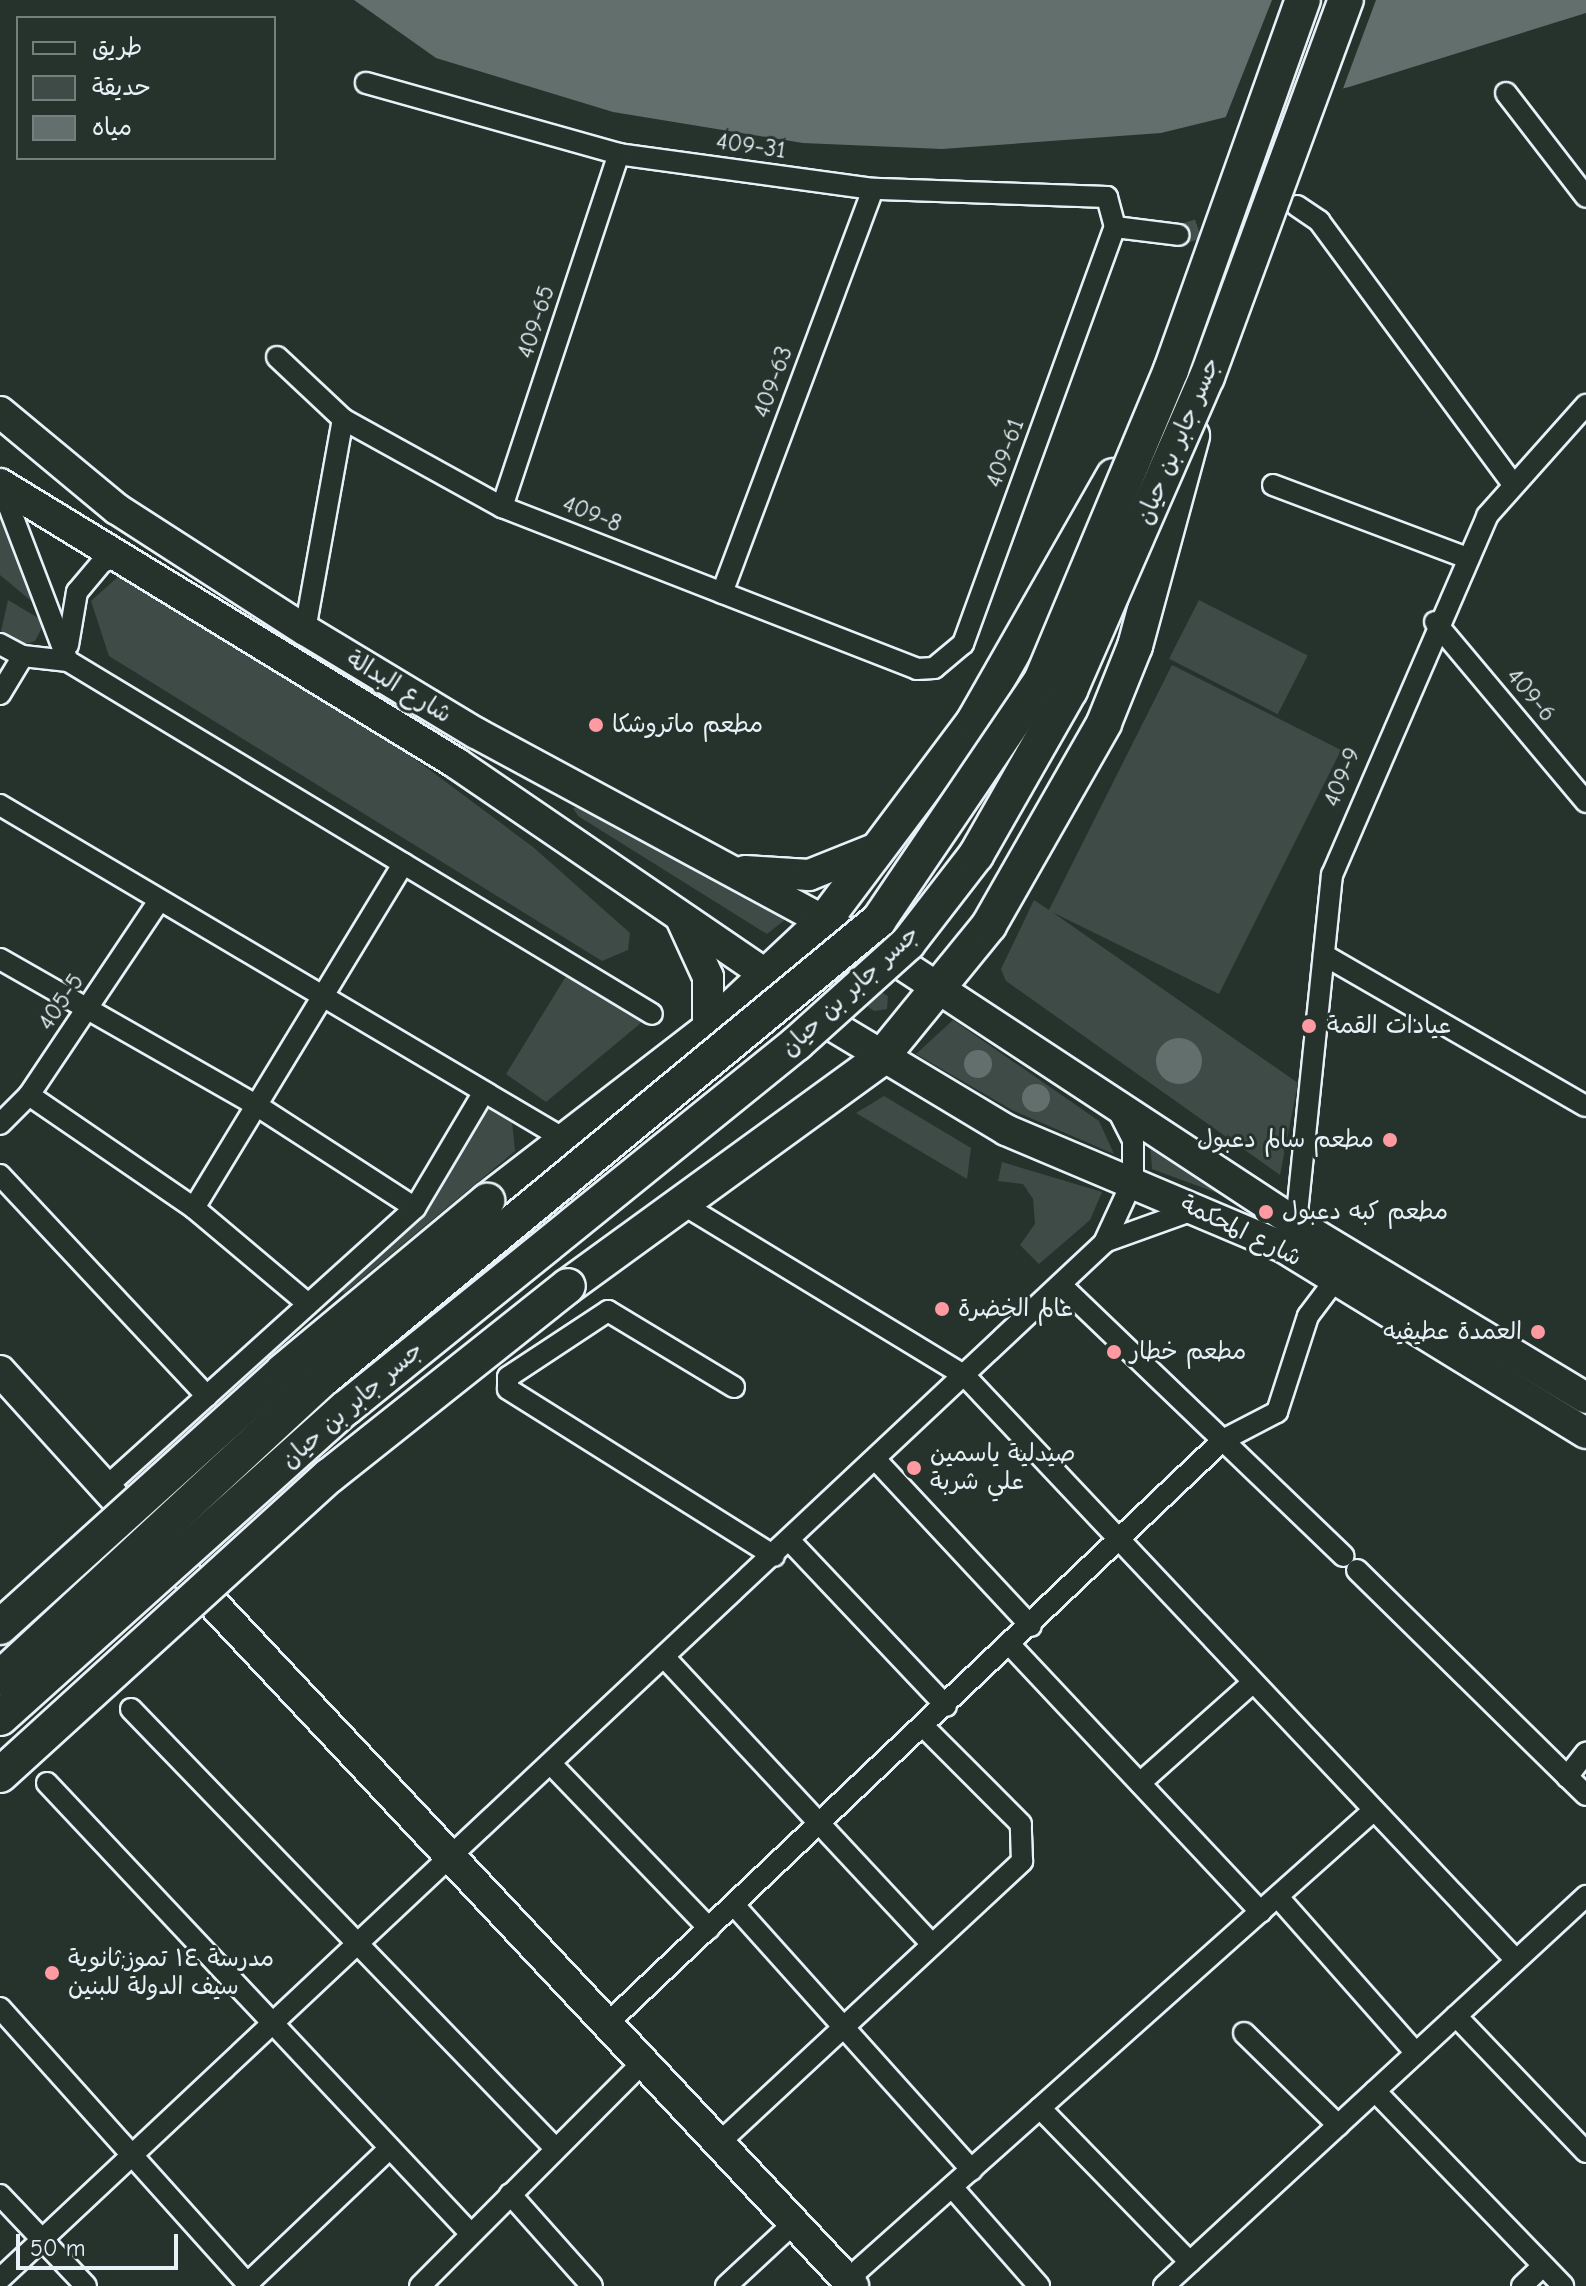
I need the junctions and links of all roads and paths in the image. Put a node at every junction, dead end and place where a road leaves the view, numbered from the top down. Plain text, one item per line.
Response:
1 (1303, 0) edge
2 (1346, 0) edge
3 (366, 83) dead end
4 (1506, 93) dead end
5 (619, 154) junction
6 (873, 189) junction
7 (1586, 197) edge
8 (1297, 206) dead end
9 (1115, 227) junction
10 (1179, 235) tunnel mouth
11 (277, 357) dead end
12 (1171, 370) junction
13 (1207, 377) junction
14 (1586, 405) edge
15 (1, 413) edge
16 (343, 419) junction
17 (1513, 484) junction
18 (0, 485) edge
19 (1273, 485) dead end
20 (502, 507) junction
21 (121, 556) junction
22 (1465, 557) junction
23 (722, 593) junction
24 (1435, 622) junction
25 (305, 630) junction
26 (0, 644) edge
27 (23, 656) junction
28 (68, 661) junction
29 (917, 669) joint
30 (0, 694) edge
31 (1586, 802) edge
32 (0, 805) edge
33 (890, 839) junction
34 (403, 864) junction
35 (719, 867) junction
36 (158, 902) junction
37 (673, 906) junction
38 (832, 925) junction
39 (1324, 955) junction
40 (0, 959) edge
41 (906, 967) dead end
42 (775, 981) junction
43 (942, 988) junction
44 (323, 996) junction
45 (86, 1011) junction
46 (652, 1014) dead end
47 (838, 1029) dead end
48 (708, 1030) junction
49 (879, 1060) junction
50 (484, 1092) junction
51 (29, 1095) junction
52 (256, 1105) junction
53 (1113, 1105) junction
54 (1586, 1106) edge
55 (0, 1124) edge
56 (564, 1139) junction
57 (0, 1175) edge
58 (1133, 1180) junction
59 (679, 1202) junction
60 (194, 1208) junction
61 (415, 1208) junction
62 (1197, 1209) junction
63 (1296, 1223) junction
64 (1104, 1243) junction
65 (1336, 1279) junction
66 (1062, 1286) junction
67 (308, 1304) junction
68 (0, 1371) edge
69 (965, 1376) junction
70 (734, 1387) dead end
71 (207, 1396) junction
72 (1586, 1398) edge
73 (1586, 1433) edge
74 (1223, 1440) junction
75 (876, 1460) junction
76 (105, 1488) junction
77 (138, 1523) dead end
78 (1121, 1539) junction
79 (790, 1541) junction
80 (774, 1556) junction
81 (189, 1578) dead end
82 (1031, 1626) junction
83 (0, 1627) edge
84 (1011, 1646) junction
85 (665, 1658) junction
86 (0, 1678) edge
87 (1251, 1684) junction
88 (946, 1706) junction
89 (131, 1709) dead end
90 (0, 1718) edge
91 (924, 1727) junction
92 (1586, 1753) edge
93 (551, 1764) junction
94 (0, 1775) edge
95 (1567, 1777) junction
96 (47, 1783) dead end
97 (1140, 1783) junction
98 (1586, 1795) edge
99 (1373, 1811) junction
100 (820, 1825) junction
101 (451, 1857) junction
102 (1278, 1897) junction
103 (1584, 1901) edge
104 (734, 1905) junction
105 (1261, 1912) junction
106 (709, 1928) junction
107 (358, 1944) junction
108 (932, 1944) junction
109 (1516, 1960) junction
110 (0, 2008) edge
111 (1456, 2016) junction
112 (607, 2024) junction
113 (273, 2025) junction
114 (842, 2028) junction
115 (1244, 2033) dead end
116 (1416, 2053) junction
117 (643, 2062) junction
118 (1375, 2091) junction
119 (1040, 2108) junction
120 (1338, 2125) junction
121 (719, 2143) junction
122 (390, 2148) junction
123 (555, 2148) junction
124 (1586, 2152) edge
125 (132, 2156) junction
126 (972, 2170) junction
127 (952, 2187) junction
128 (510, 2194) junction
129 (0, 2195) edge
130 (794, 2223) junction
131 (471, 2234) junction
132 (42, 2240) junction
133 (1190, 2262) junction
134 (1543, 2266) junction
135 (0, 2279) edge
136 (850, 2283) edge
137 (248, 2285) edge
138 (86, 2286) edge
139 (420, 2286) edge
140 (592, 2286) edge
141 (726, 2286) edge
142 (1039, 2286) edge
143 (1164, 2286) edge
144 (1522, 2286) edge
145 (1563, 2286) edge

1 - 12 main road, جسر جابر بن حيان, bridge
2 - 13 main road, جسر جابر بن حيان, bridge
3 - 5 street, 409-31
4 - 7 street
5 - 6 street, 409-31
5 - 20 street, 409-65
6 - 9 street, 409-31
6 - 23 street, 409-63
8 - 17 street
9 - 10 street
9 - 29 street, 409-61
11 - 16 street, 409-8
12 - 33 main road, bridge
12 - 86 main road, جسر جابر بن حيان, bridge
13 - 43 main road, bridge
13 - 90 main road, جسر جابر بن حيان, bridge
14 - 17 street, 409-9
15 - 25 main road, شارع البدالة
16 - 20 street, 409-8
16 - 25 street
17 - 22 street, 409-9
18 - 21 main road, شارع البدالة
18 - 28 street
19 - 22 street
20 - 23 street, 409-8
21 - 28 street
21 - 37 main road, شارع البدالة
22 - 24 street, 409-9
23 - 29 street, 409-8
24 - 31 street, 409-6
24 - 39 street, 409-9
25 - 35 main road, شارع البدالة
26 - 27 street
27 - 28 street
27 - 30 street
28 - 34 street
32 - 36 street
33 - 35 main road
33 - 38 main road
34 - 44 street
34 - 46 street
35 - 38 main road, شارع البدالة
36 - 44 street
36 - 45 street, 405-5
37 - 42 main road, شارع البدالة
37 - 48 main road
38 - 42 main road
39 - 54 street
39 - 63 street, 409-9
40 - 45 street
41 - 43 main road, شارع المحكمة
42 - 48 main road
43 - 49 main road
43 - 53 main road, شارع المحكمة
44 - 50 street
44 - 52 street
45 - 51 street, 405-5
45 - 52 street
47 - 49 main road, شارع المحكمة
48 - 56 main road
49 - 58 main road, شارع المحكمة
49 - 59 main road
50 - 56 street
50 - 61 street
51 - 55 street, 405-5
51 - 60 street
52 - 60 street
52 - 61 street
53 - 58 street
53 - 63 main road, شارع المحكمة
56 - 83 main road, bridge
57 - 71 street
58 - 62 main road, شارع المحكمة
58 - 64 street
59 - 69 street
59 - 94 main road, bridge
60 - 67 street
61 - 67 street
62 - 64 street
62 - 65 main road, شارع المحكمة
63 - 72 main road, شارع المحكمة
64 - 66 street
65 - 73 main road, شارع المحكمة
65 - 74 street
66 - 69 street
66 - 74 street
67 - 71 street
68 - 76 main road
69 - 75 street
69 - 78 street
70 - 80 street
71 - 76 street
74 - 78 street
74 - 95 street
75 - 79 street
75 - 82 street
76 - 77 main road
78 - 82 street
78 - 87 street
79 - 80 street
79 - 88 street
80 - 85 street
81 - 101 main road
82 - 84 street
84 - 88 street
84 - 97 street
85 - 93 street
85 - 100 street
87 - 97 street
87 - 99 street
88 - 91 street
89 - 107 street
91 - 100 street
91 - 108 street
92 - 95 street
93 - 101 street
93 - 106 street
95 - 98 street
96 - 113 street
97 - 105 street
99 - 102 street
99 - 109 street
100 - 104 street
100 - 108 street
101 - 107 street
101 - 112 main road
102 - 105 street
102 - 116 street
103 - 109 street
104 - 106 street
104 - 114 street
105 - 119 street
106 - 112 street
107 - 113 street
107 - 123 street
108 - 114 street
109 - 111 street
110 - 125 street
111 - 116 street
111 - 124 street
112 - 117 main road
113 - 122 street
113 - 125 street
114 - 121 street
114 - 126 street
115 - 120 street
116 - 118 street
117 - 121 main road
117 - 123 street
118 - 120 street
118 - 134 street
119 - 126 street
119 - 133 street
120 - 133 street
121 - 130 main road
122 - 131 street
122 - 137 street
123 - 128 street
125 - 132 street
125 - 137 street
126 - 127 street
127 - 136 street
127 - 142 street
128 - 131 street
128 - 140 street
129 - 132 street
130 - 136 main road
130 - 141 street
131 - 139 street
132 - 135 street
132 - 138 street
133 - 143 street
134 - 144 street
134 - 145 street

